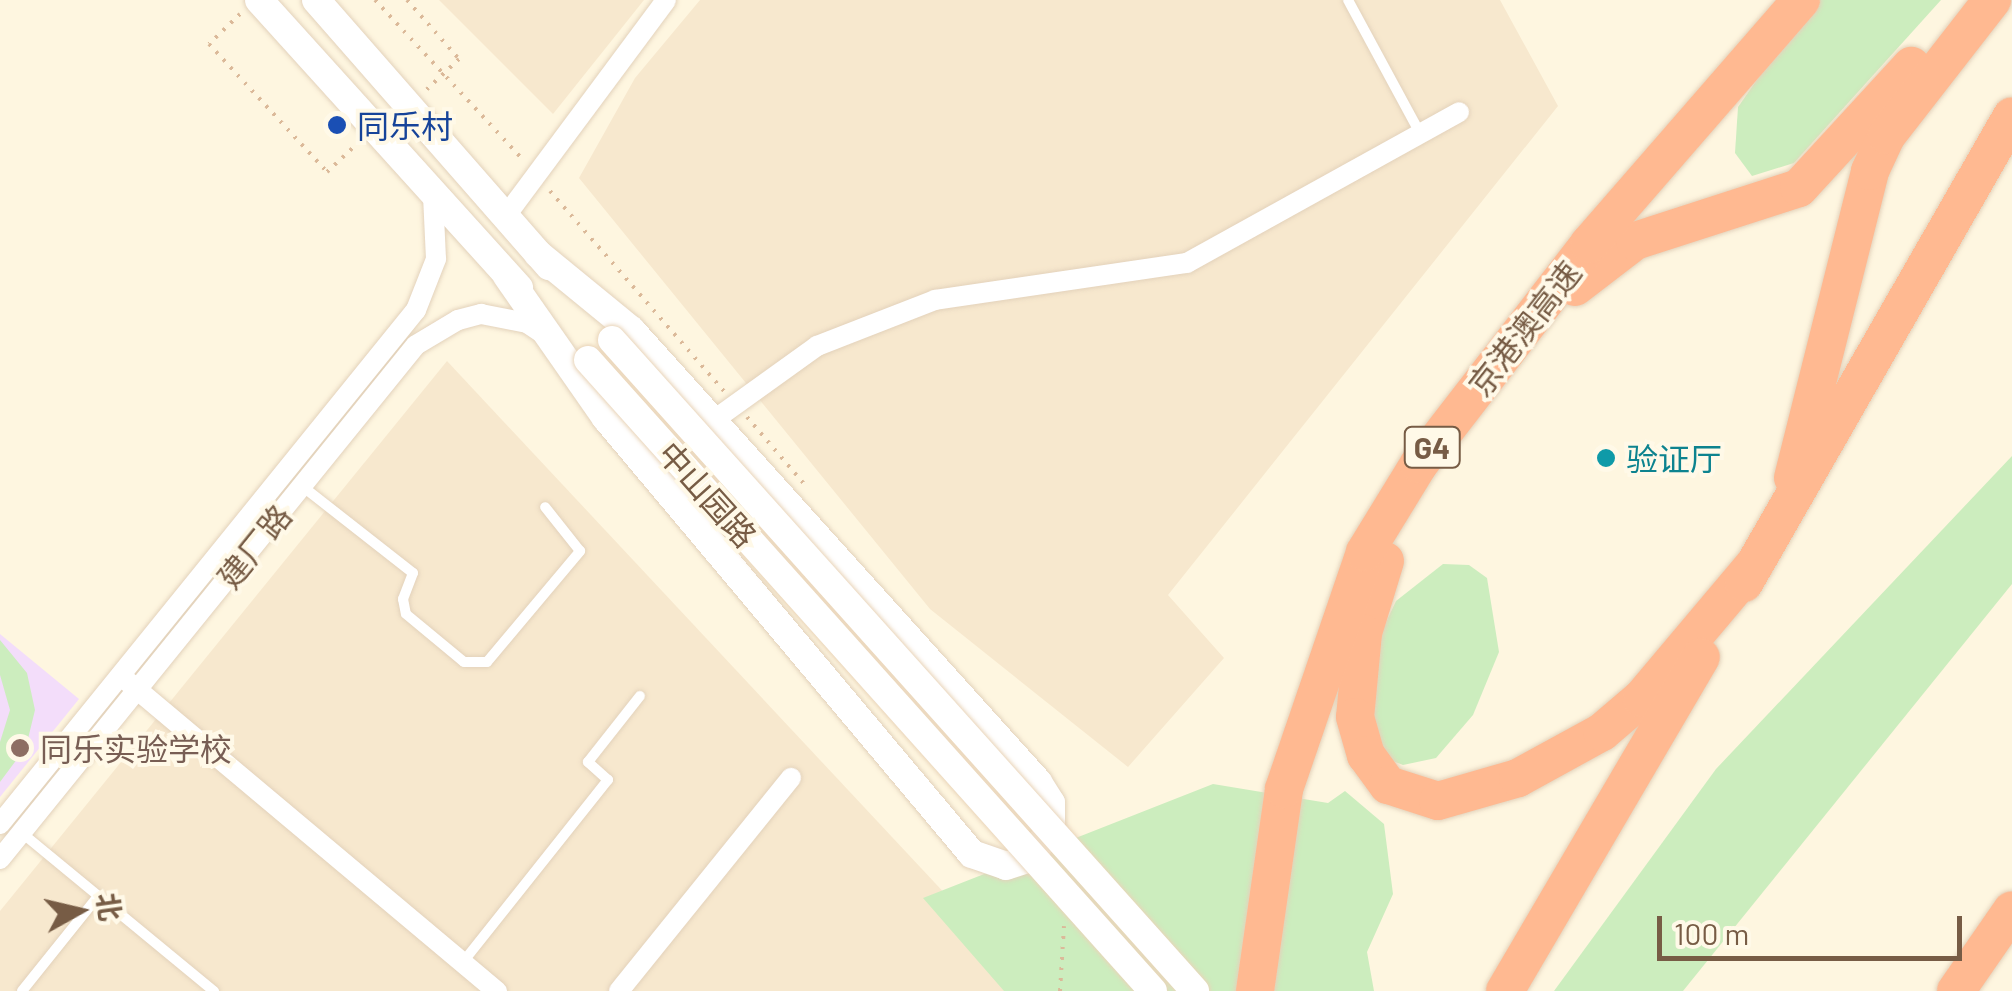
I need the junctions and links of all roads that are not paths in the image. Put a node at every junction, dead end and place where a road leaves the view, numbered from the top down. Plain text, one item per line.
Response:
1 (316, 0) edge
2 (666, 0) edge
3 (1348, 0) edge
4 (1801, 0) edge
5 (1969, 0) edge
6 (1992, 0) edge
7 (251, 6) edge
8 (1459, 112) dead end
9 (2012, 116) edge
10 (1420, 133) junction
11 (432, 194) junction
12 (506, 217) junction
13 (538, 254) junction
14 (1598, 270) junction
15 (507, 276) junction
16 (1529, 322) junction
17 (548, 337) junction
18 (714, 420) junction
19 (302, 486) junction
20 (544, 507) dead end
21 (1780, 523) junction
22 (1755, 564) junction
23 (120, 676) junction
24 (137, 690) junction
25 (640, 696) dead end
26 (791, 778) dead end
27 (0, 824) edge
28 (22, 832) junction
29 (0, 859) edge
30 (98, 896) junction
31 (2012, 910) edge
32 (462, 962) junction
33 (22, 991) edge
34 (214, 991) edge
35 (497, 991) edge
36 (619, 991) edge
37 (1153, 991) edge
38 (1196, 991) edge
39 (1255, 991) edge
40 (1505, 991) edge
41 (1956, 991) edge

1 - 12 main road, 中山园路
2 - 12 street
3 - 10 lane
4 - 16 highway, 京港澳高速 / G4
5 - 14 highway
6 - 21 highway
7 - 11 main road, 中山园路
8 - 10 street
9 - 21 highway
10 - 18 street
11 - 15 main road, 中山园路
11 - 23 street, 建厂路
12 - 13 main road, 中山园路
13 - 18 main road
13 - 38 main road, 中山园路, bridge
14 - 16 highway
14 - 22 highway
15 - 17 main road
15 - 37 main road, 中山园路, bridge
16 - 39 highway, 京港澳高速 / G4
17 - 18 main road
17 - 19 street, 建厂路
19 - 20 lane
19 - 24 street, 建厂路
21 - 22 highway
22 - 40 highway
23 - 24 street
23 - 27 street, 建厂路
24 - 28 street, 建厂路
24 - 32 street
25 - 32 lane
26 - 36 street
28 - 29 street, 建厂路
28 - 30 lane
30 - 33 lane
30 - 34 lane
31 - 41 highway
32 - 35 street

